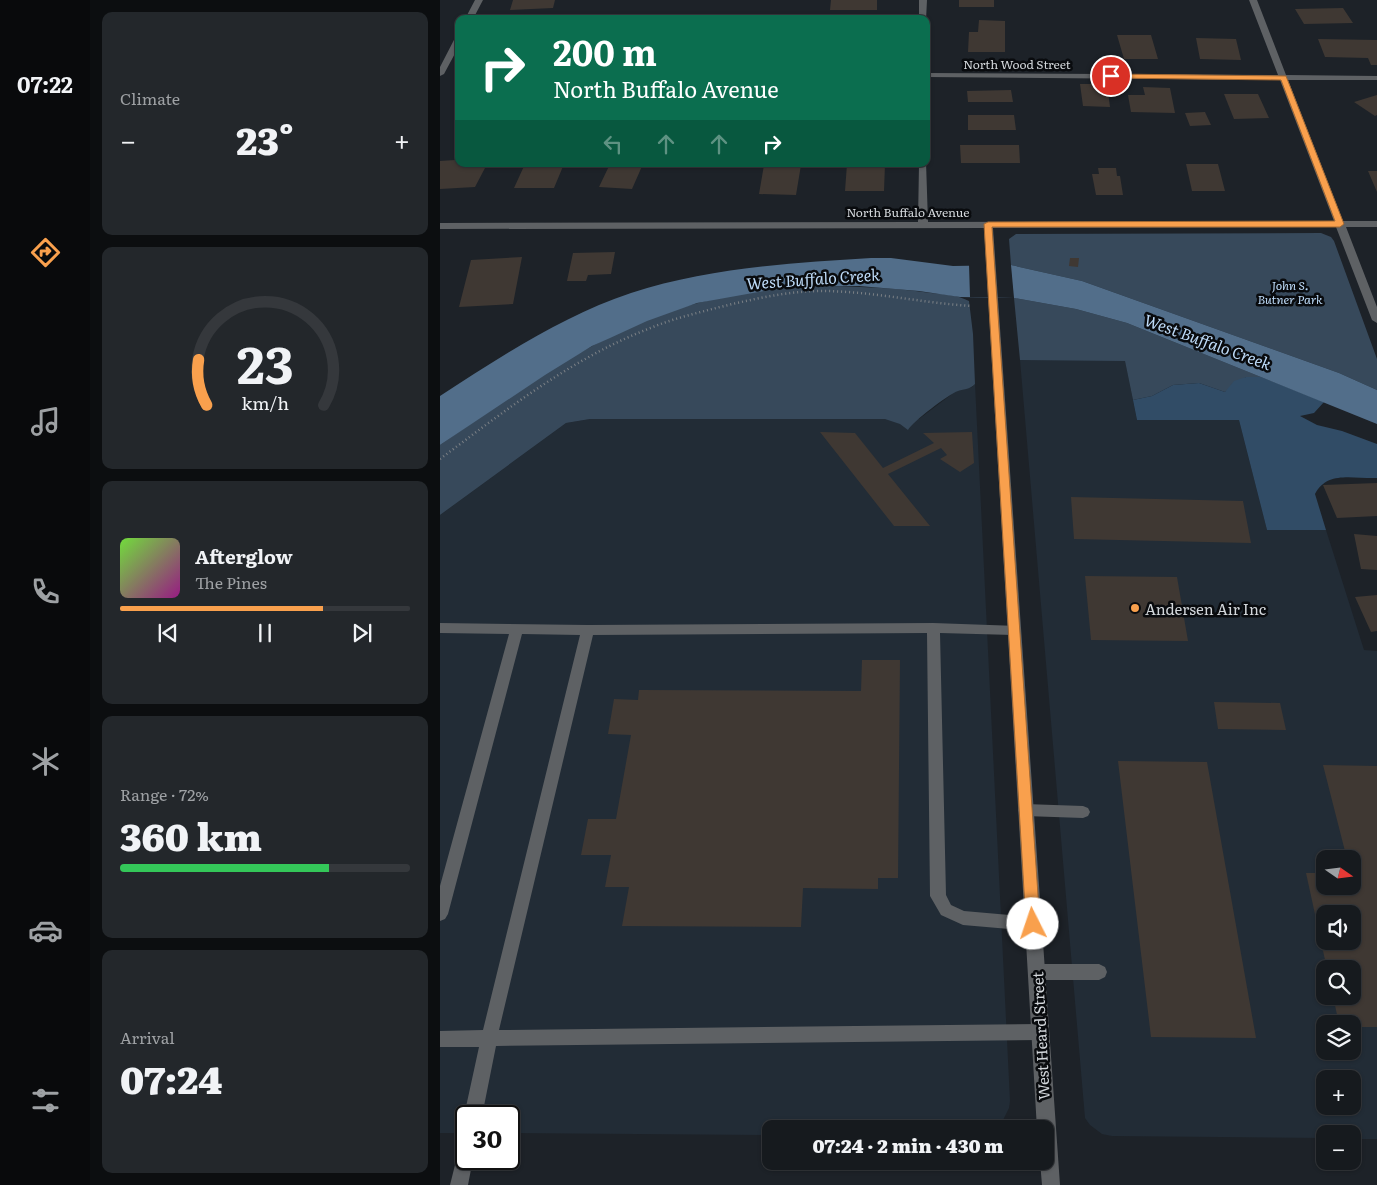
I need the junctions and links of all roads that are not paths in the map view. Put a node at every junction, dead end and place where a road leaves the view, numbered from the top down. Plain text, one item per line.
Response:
1 (479, 0) edge
2 (923, 0) edge
3 (1253, 0) edge
4 (471, 15) edge
5 (923, 15) edge
6 (455, 46) edge
7 (440, 74) edge
8 (930, 75) edge
9 (1284, 78) junction
10 (1377, 78) edge
11 (923, 167) edge
12 (923, 224) junction
13 (988, 224) junction
14 (1340, 224) junction
15 (1377, 224) edge
16 (440, 226) edge
17 (1377, 320) edge
18 (440, 628) edge
19 (517, 628) junction
20 (933, 628) junction
21 (588, 630) junction
22 (1013, 630) junction
23 (1025, 810) junction
24 (1083, 812) dead end
25 (440, 914) edge
26 (1033, 924) junction
27 (1036, 972) junction
28 (1099, 972) dead end
29 (1040, 1032) junction
30 (489, 1039) junction
31 (440, 1040) edge
32 (475, 1105) edge
33 (1045, 1120) edge
34 (462, 1170) edge
35 (1050, 1170) edge
36 (459, 1185) edge
37 (1051, 1185) edge

1 - 4 street
2 - 5 street
3 - 9 street
6 - 7 street
8 - 9 street, North Wood Street
9 - 10 street, North Wood Street
9 - 14 street
11 - 12 street
12 - 13 street, North Buffalo Avenue
12 - 16 street, North Buffalo Avenue
13 - 14 street, North Buffalo Avenue
13 - 22 street, West Heard Street
14 - 15 street, North Buffalo Avenue
14 - 17 street
18 - 19 street
19 - 21 street
19 - 25 street
20 - 21 street
20 - 22 street
20 - 26 street
21 - 30 street
22 - 23 street, West Heard Street
23 - 24 street
23 - 26 street, West Heard Street
26 - 27 street, West Heard Street
27 - 28 street
27 - 29 street, West Heard Street
29 - 30 street
29 - 33 street, West Heard Street
30 - 31 street
30 - 32 street
34 - 36 street
35 - 37 street, West Heard Street

